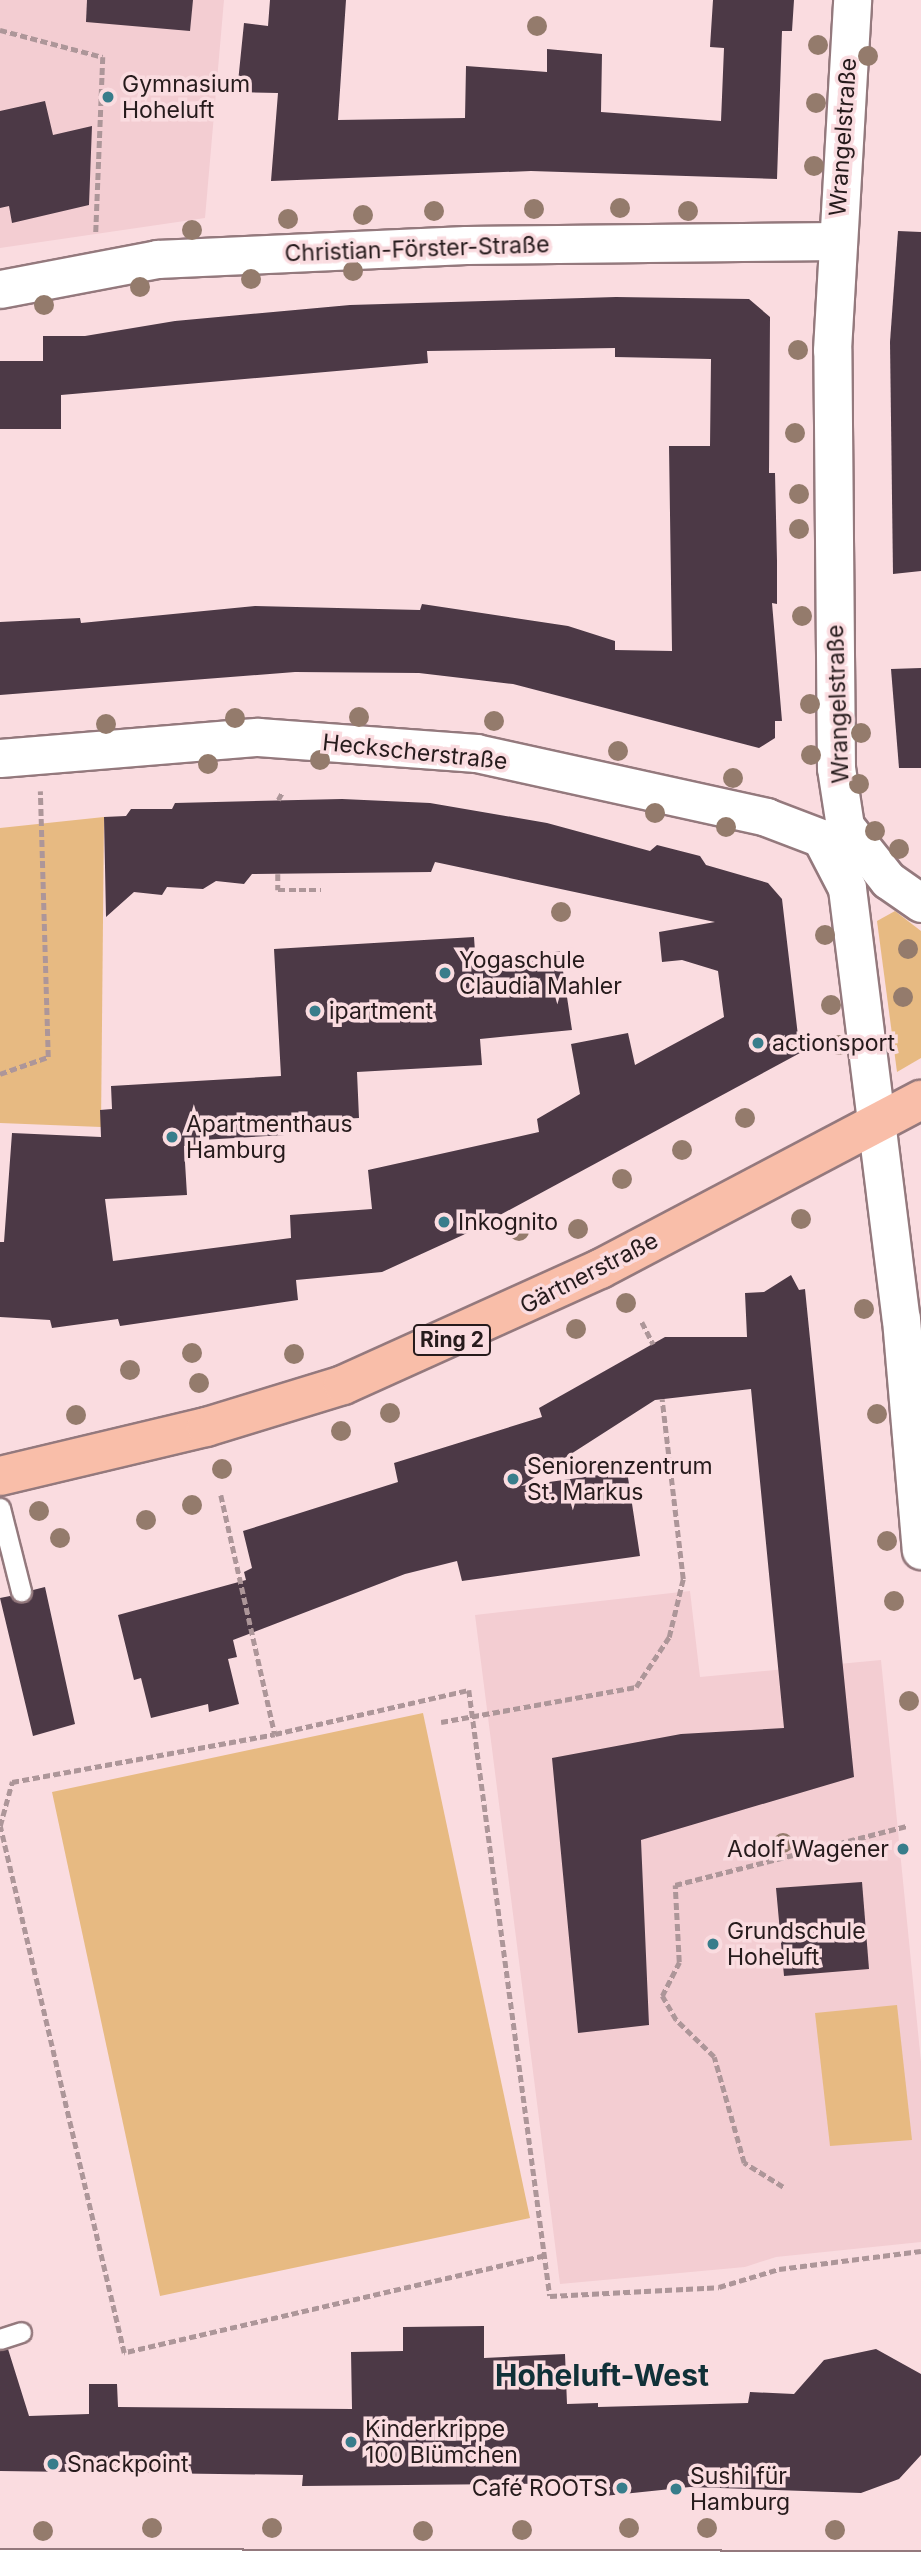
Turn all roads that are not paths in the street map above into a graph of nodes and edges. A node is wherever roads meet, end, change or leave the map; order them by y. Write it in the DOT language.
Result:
graph roads {
  1 [pos="852,0"];
  2 [pos="837,241"];
  3 [pos="0,289"];
  4 [pos="0,758"];
  5 [pos="833,832"];
  6 [pos="921,903"];
  7 [pos="921,1100"];
  8 [pos="873,1126"];
  9 [pos="0,1476"];
  10 [pos="0,1508"];
  11 [pos="921,1550"];
  12 [pos="21,1591"];
  13 [pos="21,2332"];
  14 [pos="0,2339"];
  15 [pos="921,2570"];
  16 [pos="14,2571"];
  17 [pos="529,2571"];
  1 -- 2 [label="street, Wrangelstraße"];
  2 -- 3 [label="street, Christian-Förster-Straße"];
  2 -- 5 [label="street, Wrangelstraße"];
  4 -- 5 [label="street, Heckscherstraße"];
  5 -- 6 [label="street"];
  5 -- 8 [label="street, Wrangelstraße"];
  7 -- 8 [label="main road, Gärtnerstraße / Ring 2"];
  8 -- 9 [label="main road, Gärtnerstraße / Ring 2"];
  8 -- 11 [label="street, Wrangelstraße"];
  10 -- 12 [label="lane"];
  13 -- 14 [label="lane"];
  15 -- 17 [label="street"];
  16 -- 17 [label="street"];
}
